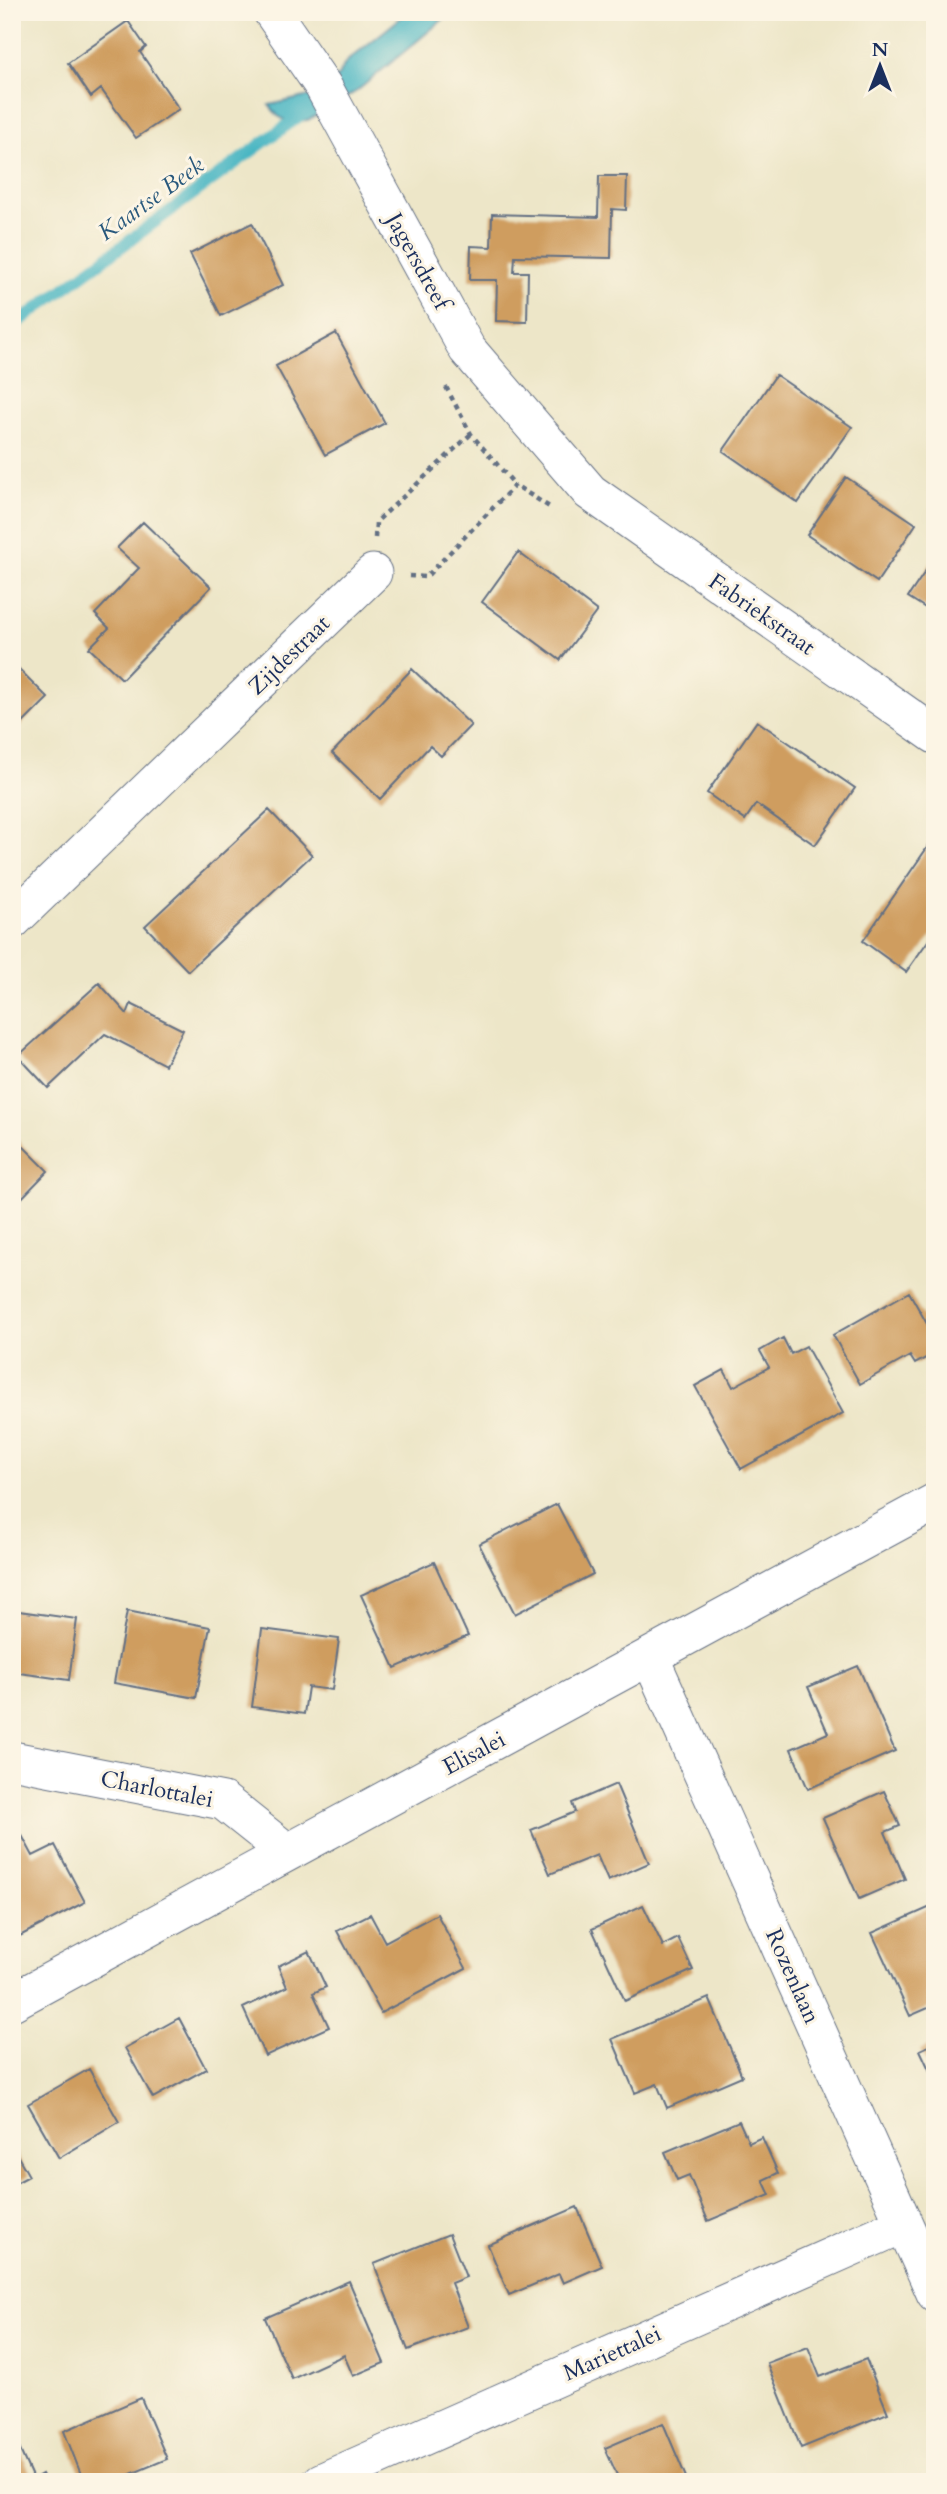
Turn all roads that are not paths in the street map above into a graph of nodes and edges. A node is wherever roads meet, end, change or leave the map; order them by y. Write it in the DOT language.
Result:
graph roads {
  1 [pos="272,12"];
  2 [pos="590,492"];
  3 [pos="373,573"];
  4 [pos="935,736"];
  5 [pos="12,921"];
  6 [pos="935,1502"];
  7 [pos="651,1659"];
  8 [pos="12,1760"];
  9 [pos="287,1852"];
  10 [pos="12,2002"];
  11 [pos="904,2224"];
  12 [pos="935,2293"];
  13 [pos="321,2482"];
  1 -- 2 [label="street, Jagersdreef"];
  2 -- 4 [label="street, Fabriekstraat"];
  3 -- 5 [label="street, Zijdestraat"];
  6 -- 7 [label="street, Elisalei"];
  7 -- 9 [label="street, Elisalei"];
  7 -- 11 [label="street, Rozenlaan"];
  8 -- 9 [label="street, Charlottalei"];
  9 -- 10 [label="street, Elisalei"];
  11 -- 12 [label="street, Rozenlaan"];
  11 -- 13 [label="street, Mariettalei"];
}
